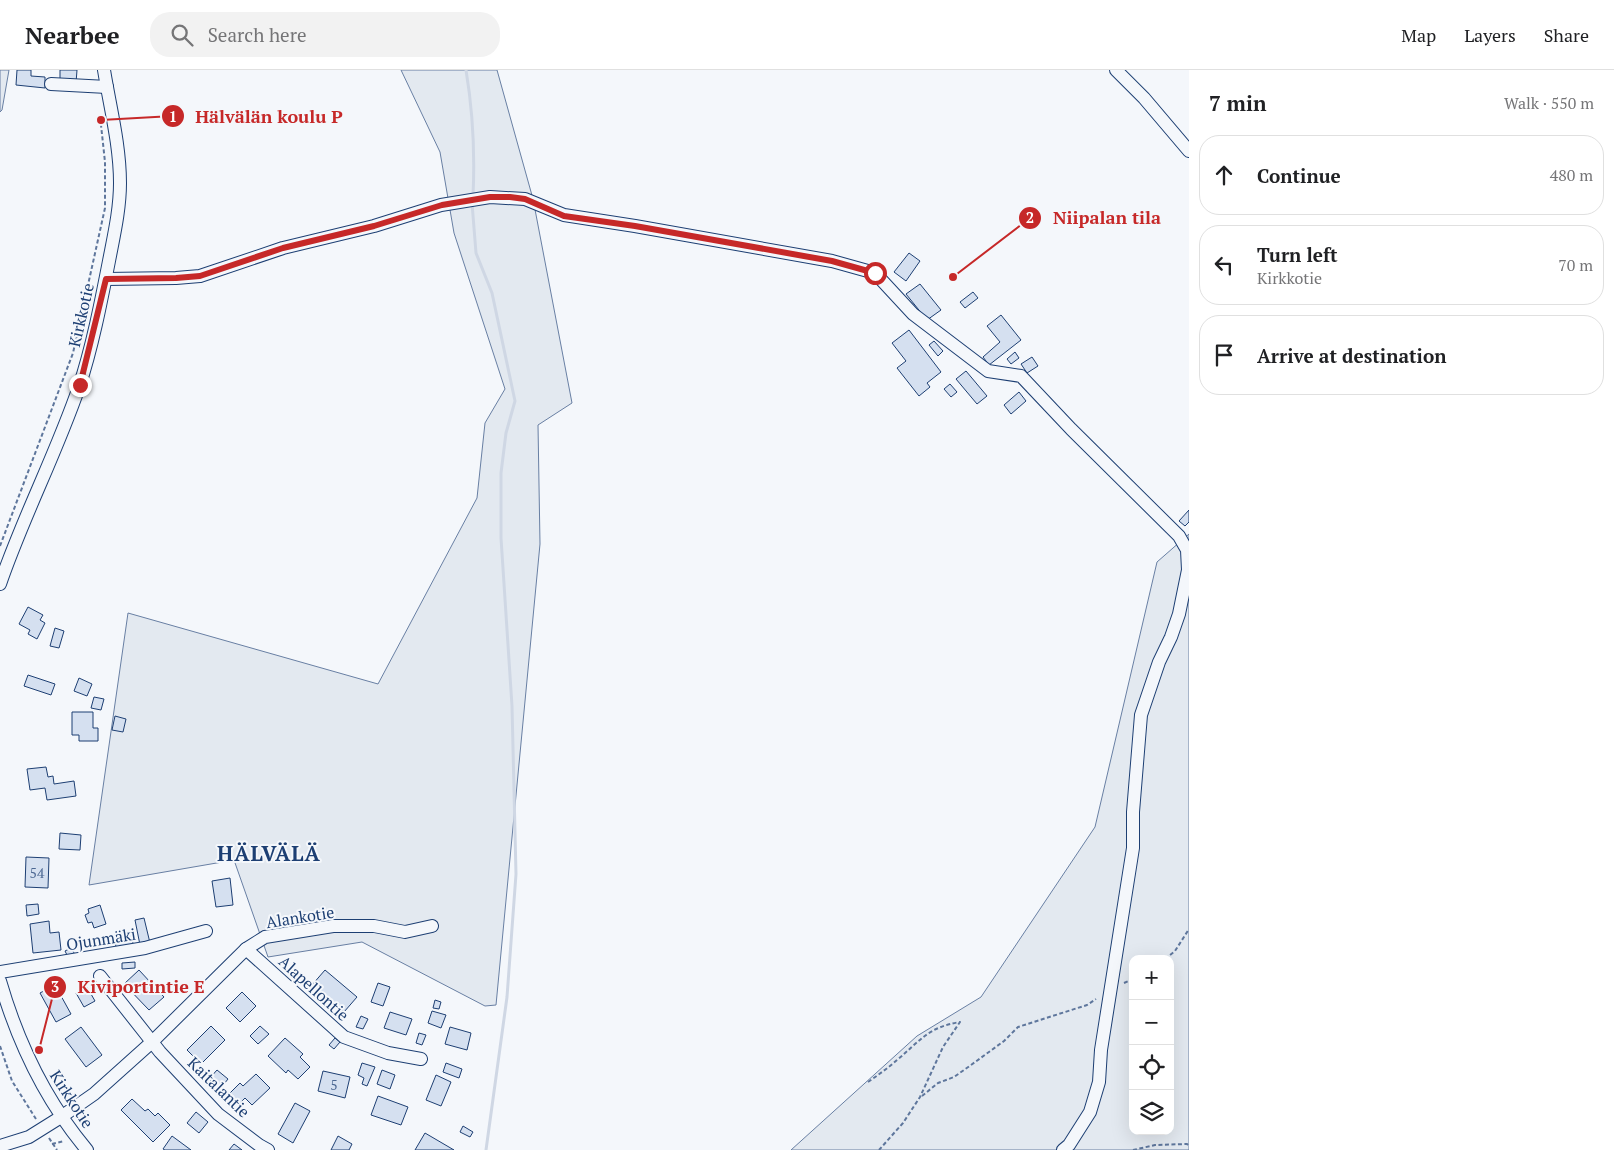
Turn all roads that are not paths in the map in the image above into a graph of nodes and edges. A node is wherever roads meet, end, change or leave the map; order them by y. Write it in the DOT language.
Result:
graph roads {
  1 [pos="104,70"];
  2 [pos="1116,70"];
  3 [pos="51,84"];
  4 [pos="107,87"];
  5 [pos="1189,151"];
  6 [pos="106,279"];
  7 [pos="0,584"];
  8 [pos="432,926"];
  9 [pos="206,931"];
  10 [pos="246,949"];
  11 [pos="0,972"];
  12 [pos="100,976"];
  13 [pos="0,981"];
  14 [pos="152,1042"];
  15 [pos="421,1059"];
  16 [pos="61,1117"];
  17 [pos="29,1137"];
  18 [pos="0,1146"];
  19 [pos="32,1150"];
  20 [pos="87,1150"];
  21 [pos="268,1150"];
  22 [pos="1063,1150"];
  1 -- 4 [label="street, Kirkkotie"];
  2 -- 5 [label="street"];
  3 -- 4 [label="street"];
  4 -- 6 [label="street, Kirkkotie"];
  6 -- 7 [label="street, Kirkkotie"];
  6 -- 22 [label="street"];
  8 -- 10 [label="street, Alankotie"];
  9 -- 11 [label="street, Ojunmäki"];
  10 -- 14 [label="street, Alankotie"];
  10 -- 15 [label="street, Alapellontie"];
  12 -- 14 [label="street, Kaitalantie"];
  13 -- 16 [label="street, Kirkkotie"];
  14 -- 16 [label="street, Alankotie"];
  14 -- 21 [label="street, Kaitalantie"];
  16 -- 17 [label="street, Alankotie"];
  16 -- 20 [label="street, Kirkkotie"];
  17 -- 18 [label="street, Alankotie"];
  17 -- 19 [label="street"];
}
